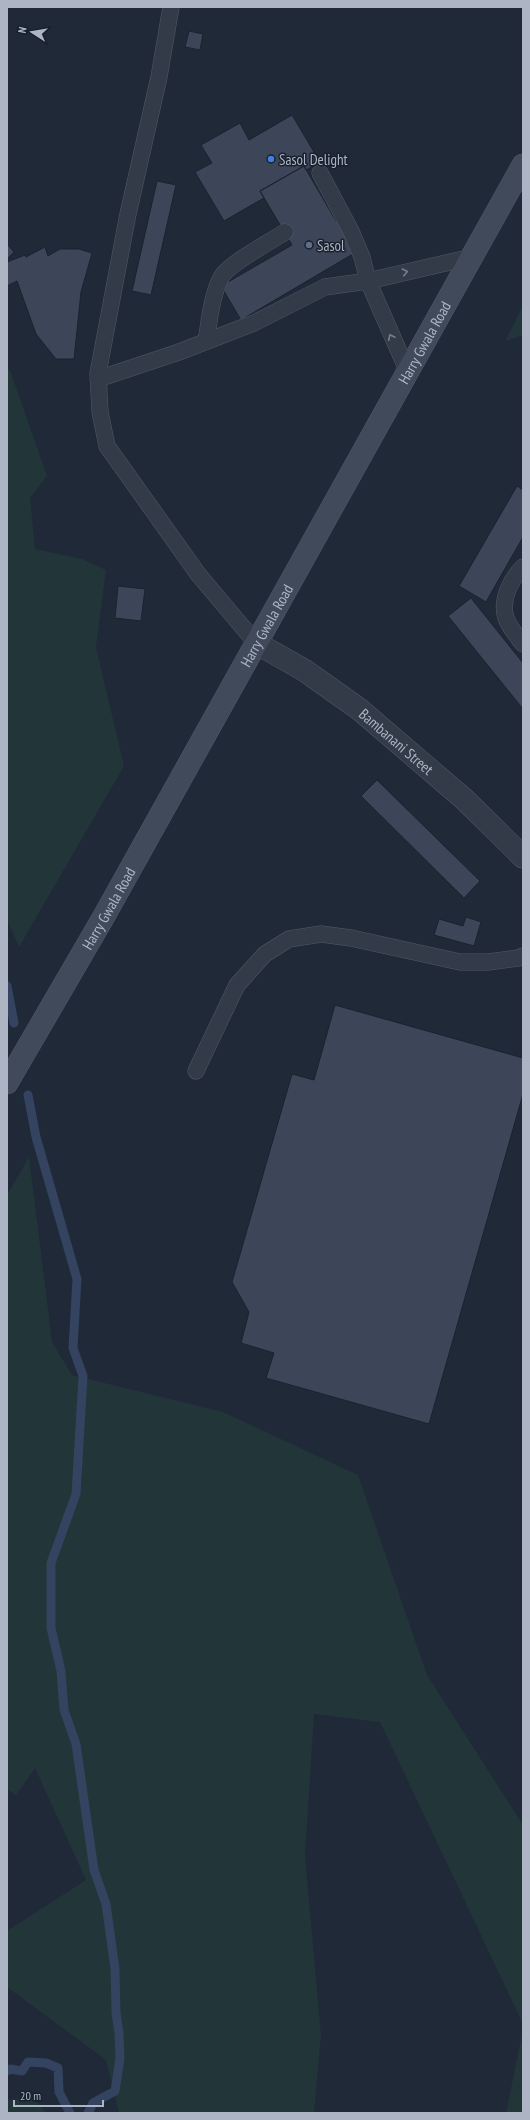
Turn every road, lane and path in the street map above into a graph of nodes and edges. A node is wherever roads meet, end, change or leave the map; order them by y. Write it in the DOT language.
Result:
graph roads {
  1 [pos="171,7"];
  2 [pos="523,165"];
  3 [pos="320,173"];
  4 [pos="285,232"];
  5 [pos="472,257"];
  6 [pos="368,281"];
  7 [pos="206,342"];
  8 [pos="408,372"];
  9 [pos="98,379"];
  10 [pos="523,567"];
  11 [pos="256,643"];
  12 [pos="523,644"];
  13 [pos="523,857"];
  14 [pos="523,956"];
  15 [pos="196,1071"];
  16 [pos="7,1083"];
  1 -- 9 [label="lane"];
  2 -- 5 [label="main road, Harry Gwala Road"];
  3 -- 6 [label="lane"];
  4 -- 7 [label="lane"];
  6 -- 5 [label="lane, one-way"];
  5 -- 8 [label="main road, Harry Gwala Road"];
  6 -- 7 [label="lane"];
  8 -- 6 [label="lane, one-way"];
  7 -- 9 [label="lane"];
  8 -- 11 [label="main road, Harry Gwala Road"];
  9 -- 11 [label="lane"];
  10 -- 12 [label="lane"];
  11 -- 13 [label="street, Bambanani Street"];
  11 -- 16 [label="main road, Harry Gwala Road"];
  14 -- 15 [label="lane"];
}
